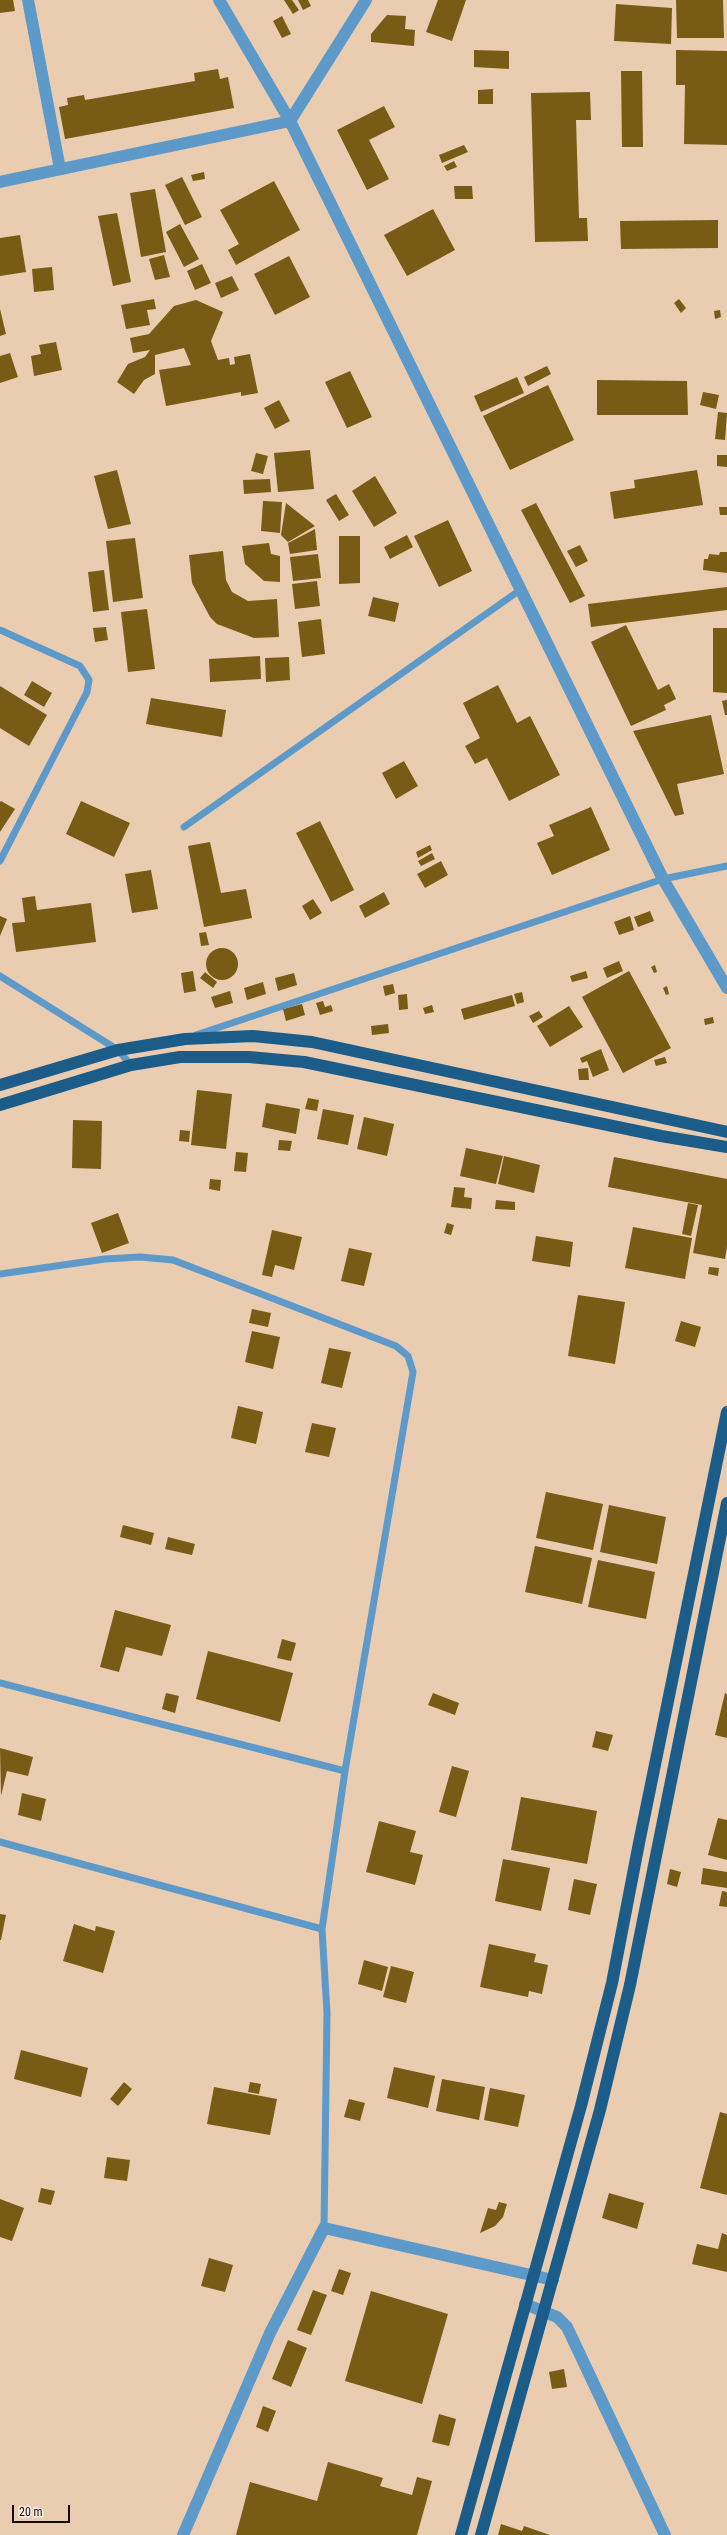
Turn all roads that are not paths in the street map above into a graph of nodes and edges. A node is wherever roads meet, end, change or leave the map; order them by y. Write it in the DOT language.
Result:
graph roads {
  1 [pos="28,0"];
  2 [pos="219,0"];
  3 [pos="366,0"];
  4 [pos="290,121"];
  5 [pos="60,169"];
  6 [pos="0,182"];
  7 [pos="520,590"];
  8 [pos="0,630"];
  9 [pos="184,827"];
  10 [pos="0,861"];
  11 [pos="727,866"];
  12 [pos="663,879"];
  13 [pos="0,976"];
  14 [pos="727,988"];
  15 [pos="184,1038"];
  16 [pos="118,1050"];
  17 [pos="130,1065"];
  18 [pos="0,1085"];
  19 [pos="0,1105"];
  20 [pos="727,1132"];
  21 [pos="727,1147"];
  22 [pos="0,1274"];
  23 [pos="727,1412"];
  24 [pos="727,1502"];
  25 [pos="0,1683"];
  26 [pos="345,1770"];
  27 [pos="0,1842"];
  28 [pos="639,1843"];
  29 [pos="657,1846"];
  30 [pos="322,1930"];
  31 [pos="581,2106"];
  32 [pos="600,2110"];
  33 [pos="324,2228"];
  34 [pos="532,2275"];
  35 [pos="553,2280"];
  36 [pos="524,2304"];
  37 [pos="544,2310"];
  38 [pos="183,2535"];
  39 [pos="461,2535"];
  40 [pos="481,2535"];
  41 [pos="665,2535"];
  1 -- 5 [label="street"];
  2 -- 4 [label="street"];
  3 -- 4 [label="street"];
  4 -- 5 [label="street"];
  4 -- 7 [label="street"];
  5 -- 6 [label="street"];
  7 -- 9 [label="lane"];
  7 -- 12 [label="street"];
  8 -- 10 [label="lane"];
  11 -- 12 [label="lane"];
  12 -- 14 [label="street"];
  12 -- 15 [label="lane"];
  13 -- 16 [label="lane"];
  15 -- 16 [label="highway"];
  15 -- 20 [label="highway"];
  16 -- 17 [label="lane"];
  16 -- 18 [label="highway"];
  17 -- 19 [label="highway"];
  17 -- 21 [label="highway"];
  22 -- 26 [label="lane"];
  23 -- 28 [label="highway"];
  24 -- 29 [label="highway"];
  25 -- 26 [label="lane"];
  26 -- 30 [label="lane"];
  27 -- 30 [label="lane"];
  28 -- 29 [label="highway"];
  28 -- 31 [label="highway"];
  29 -- 32 [label="highway"];
  30 -- 33 [label="lane"];
  31 -- 32 [label="highway"];
  31 -- 34 [label="highway"];
  32 -- 35 [label="highway"];
  33 -- 34 [label="street"];
  33 -- 38 [label="street"];
  34 -- 35 [label="street"];
  34 -- 36 [label="highway"];
  35 -- 37 [label="highway"];
  36 -- 37 [label="street"];
  36 -- 39 [label="highway"];
  37 -- 40 [label="highway"];
  37 -- 41 [label="street"];
}
